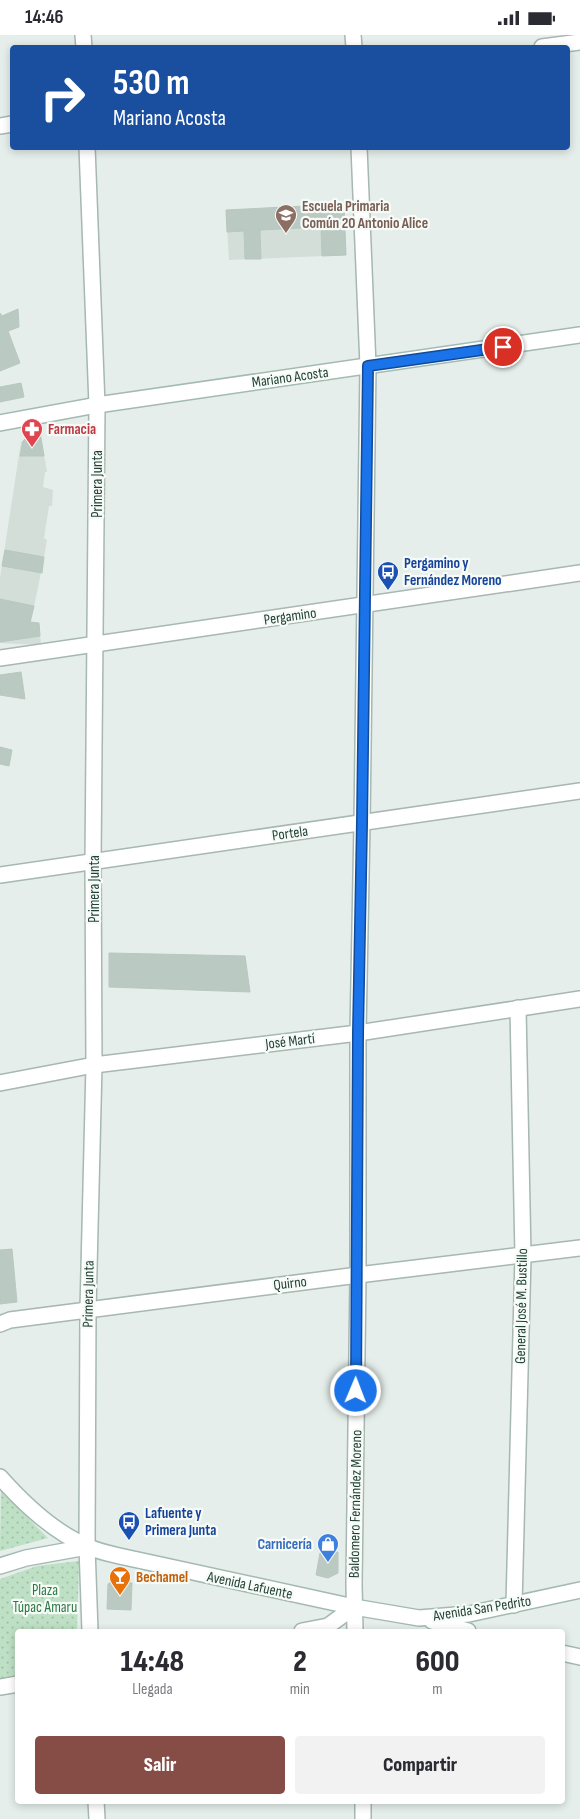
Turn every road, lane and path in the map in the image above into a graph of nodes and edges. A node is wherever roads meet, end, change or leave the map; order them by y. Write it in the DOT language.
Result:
graph roads {
  1 [pos="580,42"];
  2 [pos="557,45"];
  3 [pos="87,150"];
  4 [pos="359,150"];
  5 [pos="580,335"];
  6 [pos="368,366"];
  7 [pos="97,405"];
  8 [pos="0,423"];
  9 [pos="580,573"];
  10 [pos="365,605"];
  11 [pos="96,644"];
  12 [pos="0,658"];
  13 [pos="580,791"];
  14 [pos="362,823"];
  15 [pos="94,861"];
  16 [pos="0,875"];
  17 [pos="580,999"];
  18 [pos="518,1007"];
  19 [pos="358,1033"];
  20 [pos="94,1065"];
  21 [pos="0,1083"];
  22 [pos="580,1249"];
  23 [pos="523,1256"];
  24 [pos="358,1275"];
  25 [pos="88,1310"];
  26 [pos="0,1324"];
  27 [pos="0,1477"];
  28 [pos="88,1547"];
  29 [pos="0,1566"];
  30 [pos="580,1590"];
  31 [pos="514,1605"];
  32 [pos="354,1607"];
  33 [pos="419,1618"];
  34 [pos="90,1629"];
  35 [pos="312,1629"];
  36 [pos="355,1629"];
  37 [pos="460,1629"];
  38 [pos="565,1654"];
  39 [pos="580,1657"];
  40 [pos="15,1684"];
  41 [pos="0,1687"];
  42 [pos="96,1804"];
  43 [pos="363,1804"];
  44 [pos="96,1819"];
  45 [pos="363,1819"];
  1 -- 2 [label="street"];
  3 -- 7 [label="street, Primera Junta"];
  4 -- 6 [label="street, Baldomero Fernández Moreno"];
  5 -- 6 [label="street, Mariano Acosta"];
  6 -- 7 [label="street, Mariano Acosta"];
  6 -- 10 [label="street, Baldomero Fernández Moreno"];
  7 -- 8 [label="street, Mariano Acosta"];
  7 -- 11 [label="street, Primera Junta"];
  9 -- 10 [label="street, Pergamino"];
  10 -- 11 [label="street, Pergamino"];
  10 -- 14 [label="street, Baldomero Fernández Moreno"];
  11 -- 12 [label="street, Pergamino"];
  11 -- 15 [label="street, Primera Junta"];
  13 -- 14 [label="street, Portela"];
  14 -- 15 [label="street, Portela"];
  14 -- 19 [label="street, Baldomero Fernández Moreno"];
  15 -- 16 [label="street, Portela"];
  15 -- 20 [label="street, Primera Junta"];
  17 -- 18 [label="street, José Martí"];
  18 -- 19 [label="street, José Martí"];
  18 -- 23 [label="street, General José M. Bustillo"];
  19 -- 20 [label="street, José Martí"];
  19 -- 24 [label="street, Baldomero Fernández Moreno"];
  20 -- 21 [label="street, José Martí"];
  20 -- 25 [label="street, Primera Junta"];
  22 -- 23 [label="street, Quirno"];
  23 -- 24 [label="street, Quirno"];
  23 -- 31 [label="street, General José M. Bustillo"];
  24 -- 25 [label="street, Quirno"];
  24 -- 32 [label="street, Baldomero Fernández Moreno"];
  25 -- 26 [label="street, Quirno"];
  25 -- 28 [label="street, Primera Junta"];
  27 -- 28 [label="street, Avenida Lafuente"];
  28 -- 29 [label="street, Avenida Lafuente"];
  28 -- 32 [label="street, Avenida Lafuente"];
  28 -- 34 [label="street, Primera Junta"];
  30 -- 31 [label="street, Avenida San Pedrito"];
  31 -- 33 [label="street, Avenida San Pedrito"];
  32 -- 33 [label="street, Avenida San Pedrito"];
  32 -- 35 [label="street"];
  32 -- 36 [label="street, Baldomero Fernández Moreno"];
  33 -- 37 [label="street"];
  38 -- 39 [label="street"];
  40 -- 41 [label="street"];
  42 -- 44 [label="street"];
  43 -- 45 [label="street"];
}
